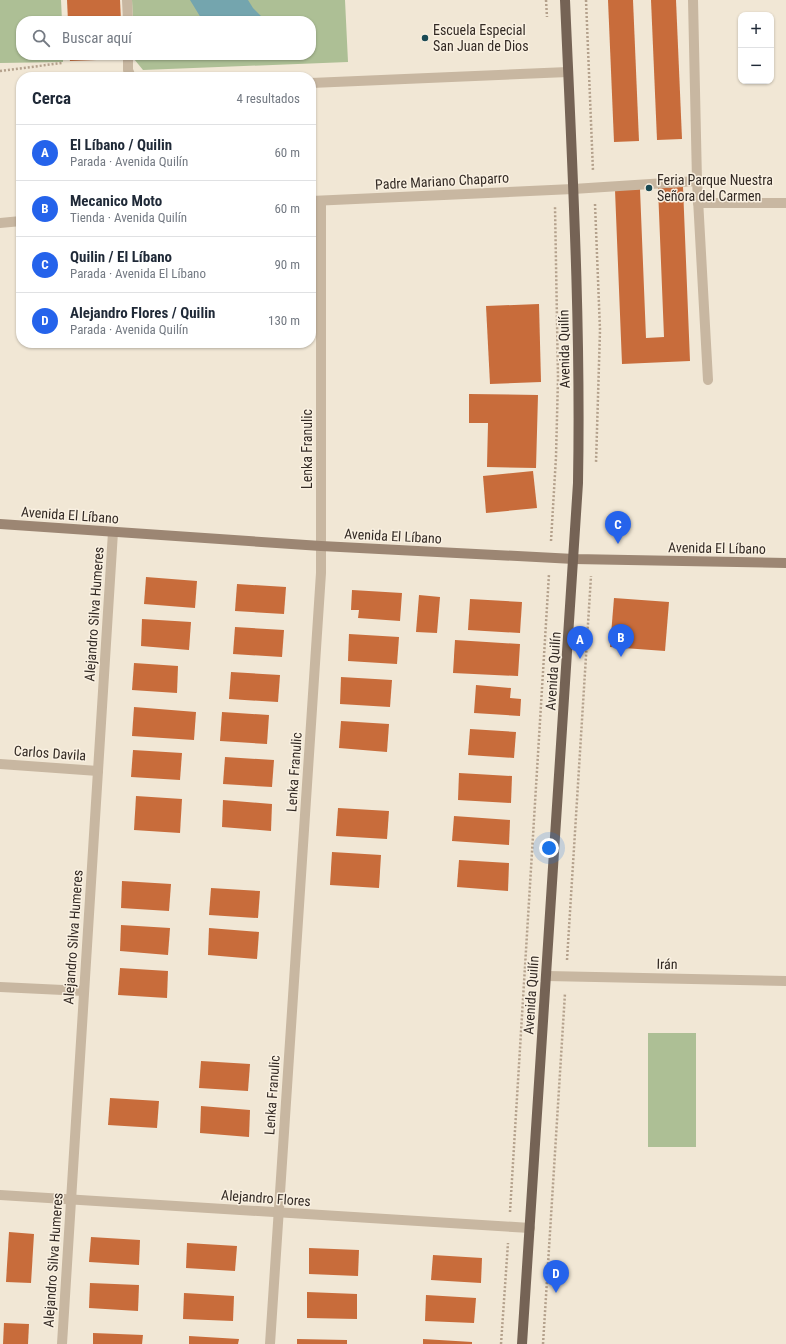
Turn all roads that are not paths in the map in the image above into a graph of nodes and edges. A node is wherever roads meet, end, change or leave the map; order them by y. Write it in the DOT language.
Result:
graph roads {
  1 [pos="127,0"];
  2 [pos="565,0"];
  3 [pos="693,0"];
  4 [pos="128,16"];
  5 [pos="128,60"];
  6 [pos="129,72"];
  7 [pos="568,72"];
  8 [pos="316,83"];
  9 [pos="697,181"];
  10 [pos="574,189"];
  11 [pos="316,201"];
  12 [pos="698,203"];
  13 [pos="786,203"];
  14 [pos="16,221"];
  15 [pos="0,223"];
  16 [pos="708,380"];
  17 [pos="0,524"];
  18 [pos="113,532"];
  19 [pos="321,546"];
  20 [pos="574,559"];
  21 [pos="786,563"];
  22 [pos="0,764"];
  23 [pos="98,771"];
  24 [pos="547,976"];
  25 [pos="786,981"];
  26 [pos="0,987"];
  27 [pos="84,991"];
  28 [pos="0,1196"];
  29 [pos="71,1200"];
  30 [pos="279,1213"];
  31 [pos="530,1228"];
  32 [pos="62,1344"];
  33 [pos="270,1344"];
  34 [pos="522,1344"];
  1 -- 4 [label="street"];
  2 -- 7 [label="main road, Avenida Quilín"];
  3 -- 9 [label="street"];
  5 -- 6 [label="street"];
  7 -- 8 [label="street"];
  7 -- 10 [label="main road, Avenida Quilín"];
  9 -- 10 [label="street, Padre Mariano Chaparro"];
  9 -- 12 [label="street"];
  10 -- 11 [label="street, Padre Mariano Chaparro"];
  10 -- 20 [label="main road, Avenida Quilín"];
  11 -- 19 [label="street, Lenka Franulic"];
  12 -- 13 [label="street"];
  12 -- 16 [label="street"];
  14 -- 15 [label="street"];
  17 -- 18 [label="main road, Avenida El Líbano"];
  18 -- 19 [label="main road, Avenida El Líbano"];
  18 -- 23 [label="street, Alejandro Silva Humeres"];
  19 -- 20 [label="main road, Avenida El Líbano"];
  19 -- 30 [label="street, Lenka Franulic"];
  20 -- 21 [label="main road, Avenida El Líbano"];
  20 -- 24 [label="main road, Avenida Quilín"];
  22 -- 23 [label="street, Carlos Davila"];
  23 -- 27 [label="street, Alejandro Silva Humeres"];
  24 -- 25 [label="street, Irán"];
  24 -- 31 [label="main road, Avenida Quilín"];
  26 -- 27 [label="street"];
  27 -- 29 [label="street, Alejandro Silva Humeres"];
  28 -- 29 [label="street, Alejandro Flores"];
  29 -- 30 [label="street, Alejandro Flores"];
  29 -- 32 [label="street, Alejandro Silva Humeres"];
  30 -- 31 [label="street, Alejandro Flores"];
  30 -- 33 [label="street, Lenka Franulic"];
  31 -- 34 [label="main road, Avenida Quilín"];
}
